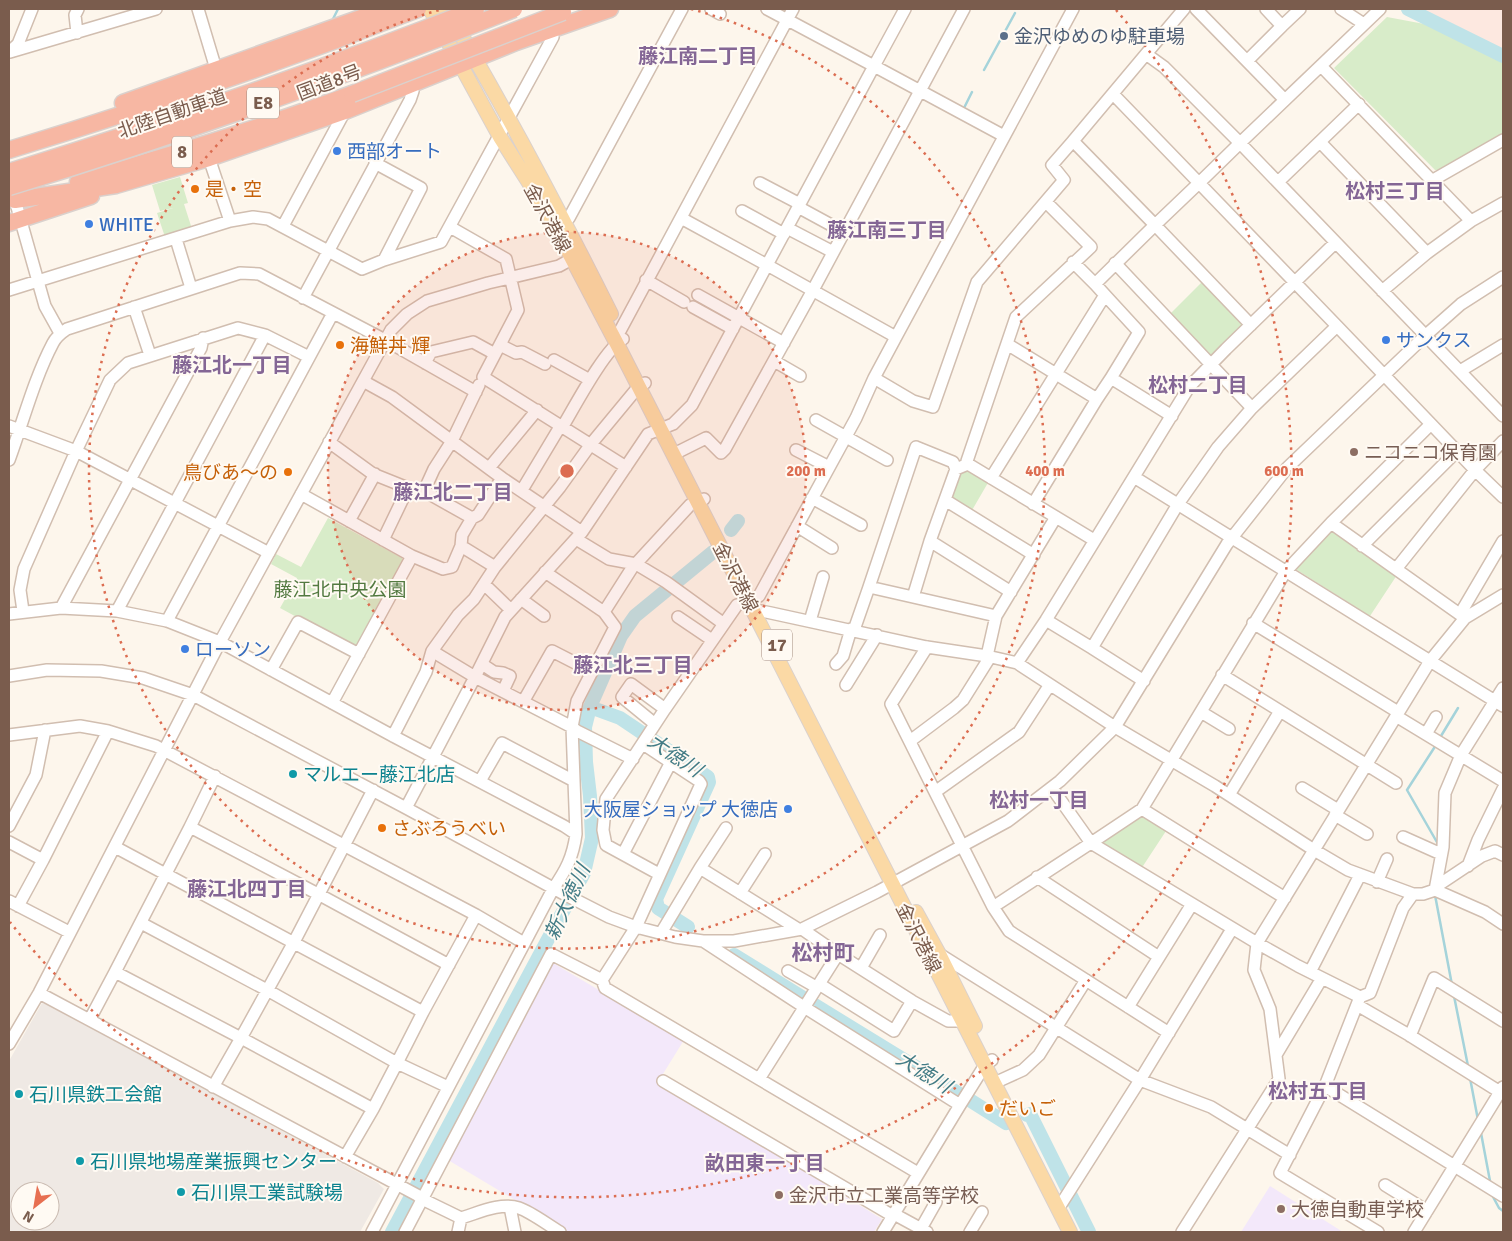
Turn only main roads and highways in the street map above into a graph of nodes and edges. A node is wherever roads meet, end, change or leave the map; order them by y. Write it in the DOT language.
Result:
graph roads {
  1 [pos="386,9"];
  2 [pos="418,9"];
  3 [pos="430,9"];
  4 [pos="446,9"];
  5 [pos="476,9"];
  6 [pos="514,9"];
  7 [pos="610,9"];
  8 [pos="567,10"];
  9 [pos="476,58"];
  10 [pos="460,65"];
  11 [pos="9,149"];
  12 [pos="9,172"];
  13 [pos="137,178"];
  14 [pos="11,196"];
  15 [pos="15,222"];
  16 [pos="576,257"];
  17 [pos="894,882"];
  18 [pos="966,1018"];
  19 [pos="988,1063"];
  20 [pos="1065,1199"];
  21 [pos="1070,1232"];
  22 [pos="1078,1232"];
  1 -- 11 [label="highway"];
  2 -- 11 [label="highway, 国道8号"];
  3 -- 10 [label="main road, 金沢港線 / 17"];
  4 -- 9 [label="main road, 金沢港線 / 17"];
  5 -- 12 [label="highway, 北陸自動車道 / E8, bridge"];
  6 -- 14 [label="highway, 北陸自動車道 / E8, bridge"];
  7 -- 9 [label="highway"];
  8 -- 14 [label="highway, 国道8号 / 8, bridge"];
  9 -- 10 [label="highway"];
  9 -- 16 [label="main road, 金沢港線 / 17"];
  10 -- 13 [label="highway"];
  10 -- 16 [label="main road, 金沢港線 / 17"];
  13 -- 14 [label="highway"];
  13 -- 15 [label="highway"];
  16 -- 17 [label="main road, 金沢港線 / 17"];
  17 -- 18 [label="main road, 金沢港線 / 17"];
  17 -- 18 [label="main road, 金沢港線 / 17"];
  18 -- 19 [label="main road, 金沢港線 / 17"];
  19 -- 20 [label="main road, 金沢港線 / 17"];
  19 -- 20 [label="main road, 金沢港線 / 17"];
  20 -- 21 [label="main road, 金沢港線 / 17"];
  20 -- 22 [label="main road, 金沢港線 / 17"];
}
